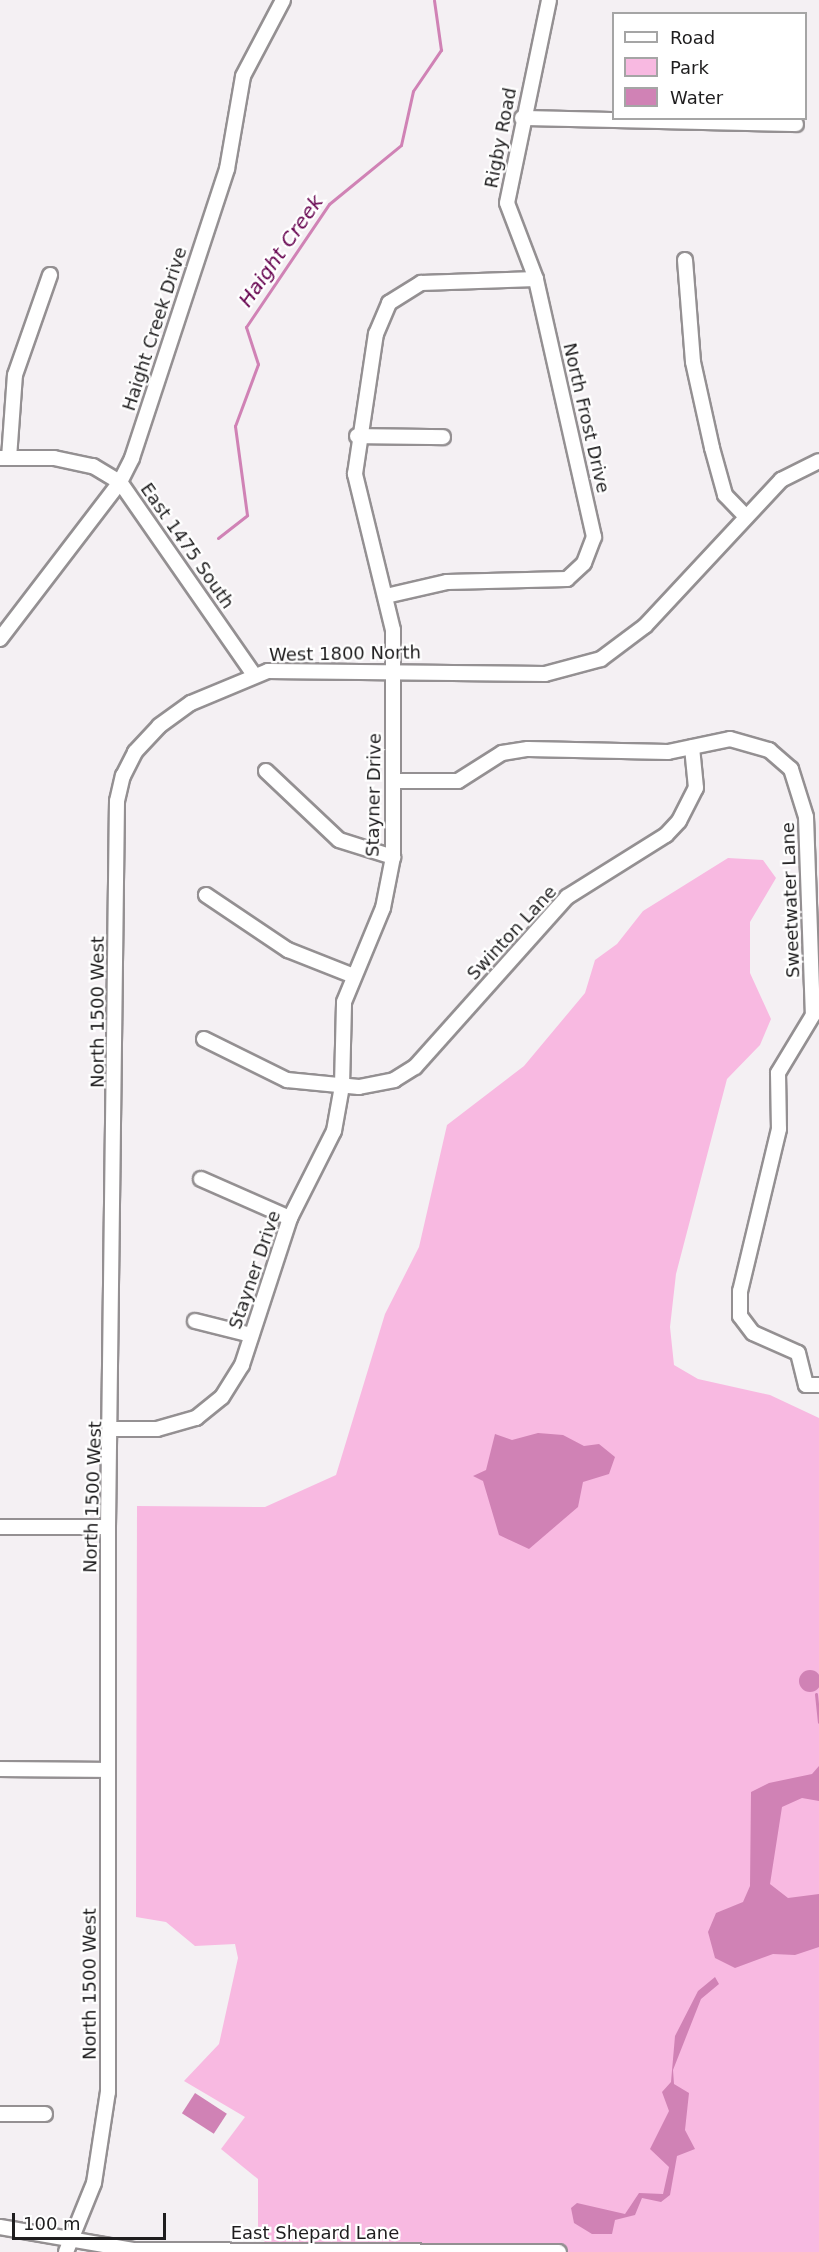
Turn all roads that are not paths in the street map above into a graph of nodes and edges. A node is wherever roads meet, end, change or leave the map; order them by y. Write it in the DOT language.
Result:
graph roads {
  1 [pos="283,0"];
  2 [pos="549,0"];
  3 [pos="522,118"];
  4 [pos="612,120"];
  5 [pos="613,120"];
  6 [pos="796,124"];
  7 [pos="685,260"];
  8 [pos="50,275"];
  9 [pos="536,279"];
  10 [pos="357,436"];
  11 [pos="442,436"];
  12 [pos="4,458"];
  13 [pos="819,461"];
  14 [pos="120,482"];
  15 [pos="744,515"];
  16 [pos="386,597"];
  17 [pos="0,639"];
  18 [pos="392,671"];
  19 [pos="254,675"];
  20 [pos="692,747"];
  21 [pos="135,752"];
  22 [pos="266,771"];
  23 [pos="393,781"];
  24 [pos="813,845"];
  25 [pos="393,856"];
  26 [pos="206,895"];
  27 [pos="351,975"];
  28 [pos="204,1039"];
  29 [pos="342,1086"];
  30 [pos="201,1179"];
  31 [pos="290,1218"];
  32 [pos="195,1321"];
  33 [pos="251,1335"];
  34 [pos="819,1385"];
  35 [pos="113,1429"];
  36 [pos="0,1527"];
  37 [pos="108,1527"];
  38 [pos="0,1768"];
  39 [pos="108,1770"];
  40 [pos="0,2114"];
  41 [pos="45,2114"];
  42 [pos="0,2227"];
  43 [pos="69,2247"];
  44 [pos="204,2252"];
  45 [pos="559,2252"];
  1 -- 14 [label="street, Haight Creek Drive"];
  2 -- 3 [label="street, Rigby Road"];
  3 -- 4 [label="street"];
  3 -- 9 [label="street, Rigby Road"];
  5 -- 6 [label="street"];
  7 -- 15 [label="street"];
  8 -- 12 [label="street"];
  9 -- 10 [label="street, Stayner Drive"];
  9 -- 16 [label="street, North Frost Drive"];
  10 -- 11 [label="street"];
  10 -- 16 [label="street, Stayner Drive"];
  12 -- 14 [label="street, East 1475 South"];
  13 -- 15 [label="street, West 1800 North"];
  14 -- 17 [label="street, Haight Creek Drive"];
  14 -- 19 [label="street, East 1475 South"];
  15 -- 18 [label="street, West 1800 North"];
  16 -- 18 [label="street, Stayner Drive"];
  18 -- 19 [label="street, West 1800 North"];
  18 -- 23 [label="street, Stayner Drive"];
  19 -- 21 [label="street, West 1800 North"];
  20 -- 23 [label="street, Sweetwater Lane"];
  20 -- 24 [label="street, Sweetwater Lane"];
  20 -- 29 [label="street, Swinton Lane"];
  21 -- 35 [label="street, North 1500 West"];
  22 -- 25 [label="street"];
  23 -- 25 [label="street, Stayner Drive"];
  24 -- 34 [label="street, Sweetwater Lane"];
  25 -- 27 [label="street, Stayner Drive"];
  26 -- 27 [label="street"];
  27 -- 29 [label="street, Stayner Drive"];
  28 -- 29 [label="street, Swinton Lane"];
  29 -- 31 [label="street, Stayner Drive"];
  30 -- 31 [label="street"];
  31 -- 33 [label="street, Stayner Drive"];
  32 -- 33 [label="street"];
  33 -- 35 [label="street, Stayner Drive"];
  35 -- 37 [label="street, North 1500 West"];
  36 -- 37 [label="street"];
  37 -- 39 [label="street, North 1500 West"];
  38 -- 39 [label="street"];
  39 -- 43 [label="street, North 1500 West"];
  40 -- 41 [label="street"];
  42 -- 43 [label="street, East Shepard Lane"];
  43 -- 44 [label="street, East Shepard Lane"];
  44 -- 45 [label="street, East Shepard Lane"];
}
